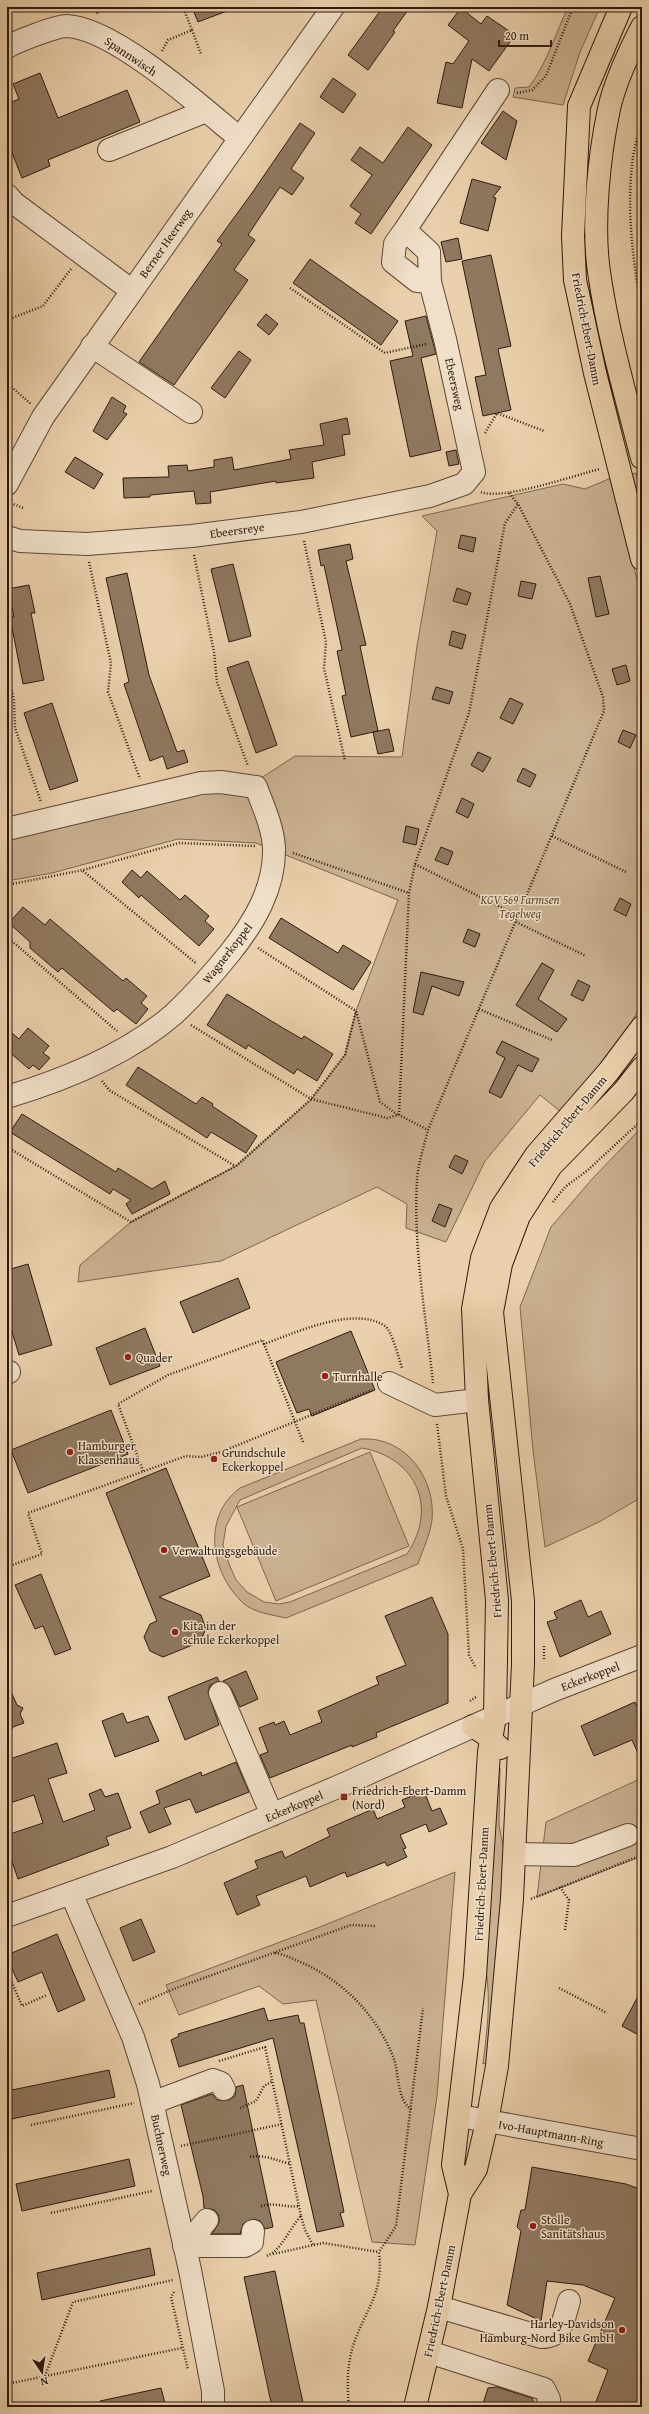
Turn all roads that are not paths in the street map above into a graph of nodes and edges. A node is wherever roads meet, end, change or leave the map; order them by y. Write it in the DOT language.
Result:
graph roads {
  1 [pos="333,7"];
  2 [pos="621,7"];
  3 [pos="642,27"];
  4 [pos="7,47"];
  5 [pos="498,90"];
  6 [pos="206,111"];
  7 [pos="239,138"];
  8 [pos="109,150"];
  9 [pos="7,194"];
  10 [pos="405,230"];
  11 [pos="430,282"];
  12 [pos="131,290"];
  13 [pos="92,346"];
  14 [pos="190,412"];
  15 [pos="642,458"];
  16 [pos="7,484"];
  17 [pos="464,484"];
  18 [pos="7,537"];
  19 [pos="642,559"];
  20 [pos="7,829"];
  21 [pos="642,1027"];
  22 [pos="642,1068"];
  23 [pos="7,1097"];
  24 [pos="389,1383"];
  25 [pos="477,1400"];
  26 [pos="642,1656"];
  27 [pos="220,1693"];
  28 [pos="521,1704"];
  29 [pos="495,1716"];
  30 [pos="473,1726"];
  31 [pos="492,1740"];
  32 [pos="518,1776"];
  33 [pos="272,1815"];
  34 [pos="628,1835"];
  35 [pos="515,1854"];
  36 [pos="71,1893"];
  37 [pos="7,1916"];
  38 [pos="224,2089"];
  39 [pos="144,2103"];
  40 [pos="460,2116"];
  41 [pos="487,2122"];
  42 [pos="642,2149"];
  43 [pos="460,2194"];
  44 [pos="207,2220"];
  45 [pos="253,2231"];
  46 [pos="190,2246"];
  47 [pos="569,2301"];
  48 [pos="439,2307"];
  49 [pos="429,2352"];
  50 [pos="213,2407"];
  51 [pos="415,2407"];
  52 [pos="549,2407"];
  1 -- 7 [label="street, Berner Heerweg"];
  2 -- 19 [label="main road, Friedrich-Ebert-Damm"];
  3 -- 15 [label="main road, Friedrich-Ebert-Damm"];
  4 -- 6 [label="street, Spannwisch"];
  5 -- 10 [label="street"];
  6 -- 7 [label="street, Spannwisch"];
  6 -- 8 [label="street"];
  7 -- 12 [label="street, Berner Heerweg"];
  9 -- 12 [label="street"];
  10 -- 11 [label="street, Ebeersweg"];
  10 -- 11 [label="street"];
  11 -- 17 [label="street, Ebeersweg"];
  12 -- 13 [label="street, Berner Heerweg"];
  13 -- 14 [label="street"];
  13 -- 16 [label="street, Berner Heerweg"];
  17 -- 18 [label="street, Ebeersreye"];
  20 -- 23 [label="street, Wagnerkoppel"];
  21 -- 25 [label="main road, Friedrich-Ebert-Damm"];
  22 -- 28 [label="main road, Friedrich-Ebert-Damm"];
  24 -- 25 [label="street"];
  25 -- 29 [label="main road, Friedrich-Ebert-Damm"];
  26 -- 28 [label="street, Eckerkoppel"];
  27 -- 33 [label="street"];
  28 -- 29 [label="street, Eckerkoppel"];
  28 -- 32 [label="main road, Friedrich-Ebert-Damm"];
  29 -- 30 [label="street, Eckerkoppel"];
  29 -- 31 [label="main road, Friedrich-Ebert-Damm"];
  30 -- 31 [label="main road"];
  30 -- 33 [label="street, Eckerkoppel"];
  31 -- 32 [label="main road"];
  31 -- 40 [label="main road, Friedrich-Ebert-Damm"];
  32 -- 35 [label="main road, Friedrich-Ebert-Damm"];
  33 -- 36 [label="street, Eckerkoppel"];
  34 -- 35 [label="street"];
  35 -- 41 [label="main road, Friedrich-Ebert-Damm"];
  36 -- 37 [label="street, Eckerkoppel"];
  36 -- 39 [label="street, Buchnerweg"];
  38 -- 39 [label="street"];
  39 -- 46 [label="street, Buchnerweg"];
  40 -- 41 [label="street, Ivo-Hauptmann-Ring"];
  40 -- 43 [label="main road, Friedrich-Ebert-Damm"];
  41 -- 42 [label="street, Ivo-Hauptmann-Ring"];
  41 -- 43 [label="main road, Friedrich-Ebert-Damm"];
  43 -- 48 [label="main road, Friedrich-Ebert-Damm"];
  44 -- 46 [label="street"];
  45 -- 46 [label="street"];
  46 -- 50 [label="street, Buchnerweg"];
  47 -- 48 [label="street"];
  48 -- 49 [label="main road, Friedrich-Ebert-Damm"];
  49 -- 51 [label="main road, Friedrich-Ebert-Damm"];
  49 -- 52 [label="street"];
}
